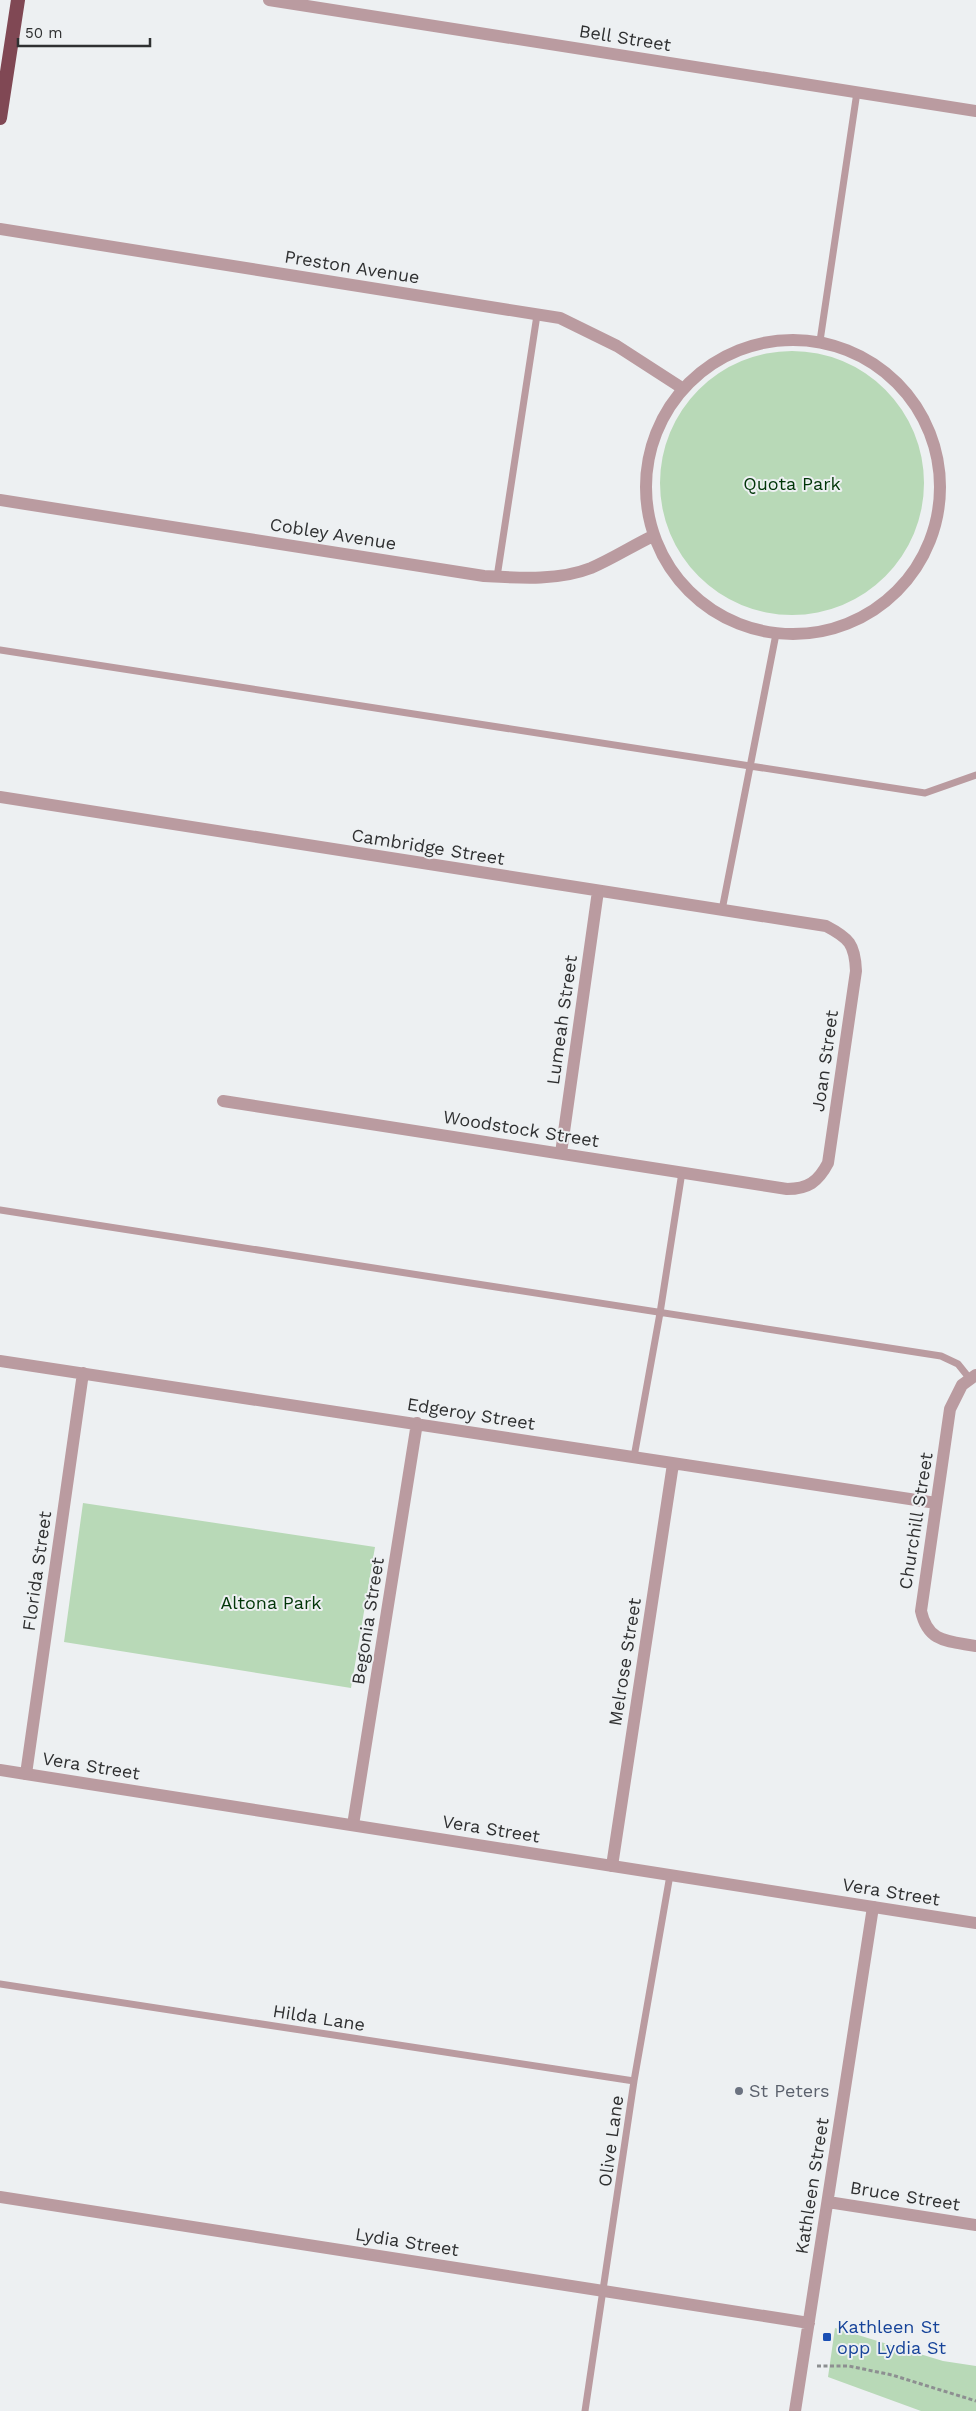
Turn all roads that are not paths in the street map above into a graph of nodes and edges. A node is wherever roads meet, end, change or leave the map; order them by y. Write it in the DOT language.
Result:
graph roads {
  1 [pos="18,0"];
  2 [pos="269,0"];
  3 [pos="857,92"];
  4 [pos="976,110"];
  5 [pos="0,118"];
  6 [pos="0,228"];
  7 [pos="537,315"];
  8 [pos="820,342"];
  9 [pos="682,388"];
  10 [pos="0,500"];
  11 [pos="653,536"];
  12 [pos="497,577"];
  13 [pos="776,634"];
  14 [pos="0,650"];
  15 [pos="750,766"];
  16 [pos="976,775"];
  17 [pos="0,797"];
  18 [pos="598,892"];
  19 [pos="722,910"];
  20 [pos="848,938"];
  21 [pos="223,1102"];
  22 [pos="561,1153"];
  23 [pos="682,1172"];
  24 [pos="812,1185"];
  25 [pos="0,1210"];
  26 [pos="660,1313"];
  27 [pos="0,1361"];
  28 [pos="83,1373"];
  29 [pos="973,1377"];
  30 [pos="417,1423"];
  31 [pos="634,1457"];
  32 [pos="673,1464"];
  33 [pos="936,1503"];
  34 [pos="976,1646"];
  35 [pos="0,1770"];
  36 [pos="26,1774"];
  37 [pos="353,1825"];
  38 [pos="612,1866"];
  39 [pos="670,1875"];
  40 [pos="873,1906"];
  41 [pos="976,1922"];
  42 [pos="0,1984"];
  43 [pos="634,2081"];
  44 [pos="0,2197"];
  45 [pos="828,2202"];
  46 [pos="976,2225"];
  47 [pos="604,2290"];
  48 [pos="808,2323"];
  49 [pos="585,2411"];
  50 [pos="795,2411"];
  1 -- 5 [label="highway"];
  2 -- 3 [label="street, Bell Street"];
  3 -- 4 [label="street, Bell Street"];
  3 -- 8 [label="lane"];
  6 -- 7 [label="street, Preston Avenue"];
  7 -- 9 [label="street, Preston Avenue"];
  7 -- 12 [label="lane"];
  8 -- 9 [label="street"];
  8 -- 13 [label="street"];
  9 -- 11 [label="street"];
  10 -- 12 [label="street, Cobley Avenue"];
  11 -- 12 [label="street, Cobley Avenue"];
  11 -- 13 [label="street"];
  13 -- 15 [label="lane"];
  14 -- 15 [label="lane"];
  15 -- 16 [label="lane"];
  15 -- 19 [label="lane"];
  17 -- 18 [label="street, Cambridge Street"];
  18 -- 19 [label="street, Cambridge Street"];
  18 -- 22 [label="street, Lumeah Street"];
  19 -- 20 [label="street, Cambridge Street"];
  20 -- 24 [label="street, Joan Street"];
  21 -- 22 [label="street, Woodstock Street"];
  22 -- 23 [label="street, Woodstock Street"];
  23 -- 24 [label="street, Woodstock Street"];
  23 -- 26 [label="lane"];
  25 -- 26 [label="lane"];
  26 -- 29 [label="lane"];
  26 -- 31 [label="lane"];
  27 -- 28 [label="street, Edgeroy Street"];
  28 -- 30 [label="street, Edgeroy Street"];
  28 -- 36 [label="street, Florida Street"];
  29 -- 33 [label="street, Churchill Street"];
  30 -- 31 [label="street, Edgeroy Street"];
  30 -- 37 [label="street, Begonia Street"];
  31 -- 32 [label="street, Edgeroy Street"];
  32 -- 33 [label="street, Edgeroy Street"];
  32 -- 38 [label="street, Melrose Street"];
  33 -- 34 [label="street, Churchill Street"];
  35 -- 36 [label="street, Vera Street"];
  36 -- 37 [label="street, Vera Street"];
  37 -- 38 [label="street, Vera Street"];
  38 -- 39 [label="street, Vera Street"];
  39 -- 40 [label="street, Vera Street"];
  39 -- 43 [label="lane, Olive Lane"];
  40 -- 41 [label="street, Vera Street"];
  40 -- 45 [label="street, Kathleen Street"];
  42 -- 43 [label="lane, Hilda Lane"];
  43 -- 47 [label="lane, Olive Lane"];
  44 -- 47 [label="street, Lydia Street"];
  45 -- 46 [label="street, Bruce Street"];
  45 -- 48 [label="street, Kathleen Street"];
  47 -- 48 [label="street, Lydia Street"];
  47 -- 49 [label="lane, Olive Lane"];
  48 -- 50 [label="street, Kathleen Street"];
}
